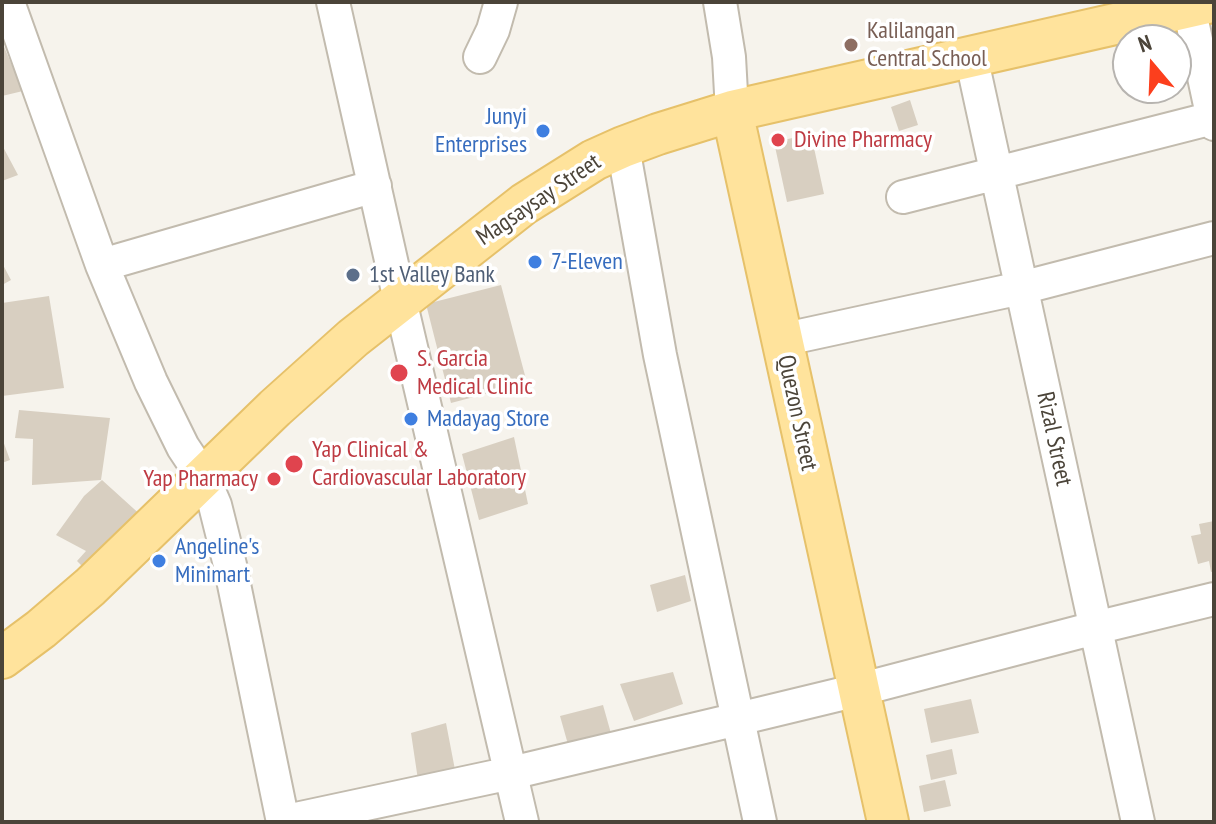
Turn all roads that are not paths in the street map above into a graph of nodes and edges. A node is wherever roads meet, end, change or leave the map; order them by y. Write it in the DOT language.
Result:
graph roads {
  1 [pos="8,2"];
  2 [pos="333,2"];
  3 [pos="501,2"];
  4 [pos="720,2"];
  5 [pos="1200,5"];
  6 [pos="971,56"];
  7 [pos="480,57"];
  8 [pos="732,111"];
  9 [pos="1213,121"];
  10 [pos="623,147"];
  11 [pos="995,174"];
  12 [pos="375,186"];
  13 [pos="903,197"];
  14 [pos="1214,238"];
  15 [pos="102,265"];
  16 [pos="1021,288"];
  17 [pos="400,300"];
  18 [pos="781,340"];
  19 [pos="203,477"];
  20 [pos="1214,599"];
  21 [pos="1095,628"];
  22 [pos="2,658"];
  23 [pos="858,690"];
  24 [pos="738,719"];
  25 [pos="511,773"];
  26 [pos="282,822"];
  27 [pos="522,822"];
  28 [pos="760,822"];
  29 [pos="888,822"];
  30 [pos="1138,822"];
  1 -- 15 [label="street"];
  2 -- 12 [label="street"];
  3 -- 7 [label="street"];
  4 -- 8 [label="street, Quezon Street"];
  5 -- 6 [label="main road, Magsaysay Street"];
  5 -- 9 [label="street"];
  6 -- 8 [label="main road, Magsaysay Street"];
  6 -- 11 [label="street, Rizal Street"];
  8 -- 10 [label="main road, Magsaysay Street"];
  8 -- 18 [label="main road, Quezon Street"];
  9 -- 11 [label="street"];
  10 -- 17 [label="main road, Magsaysay Street"];
  10 -- 24 [label="street"];
  11 -- 13 [label="street"];
  11 -- 16 [label="street, Rizal Street"];
  12 -- 15 [label="street"];
  12 -- 17 [label="street"];
  14 -- 16 [label="street"];
  15 -- 19 [label="street"];
  16 -- 18 [label="street"];
  16 -- 21 [label="street, Rizal Street"];
  17 -- 19 [label="main road, Magsaysay Street"];
  17 -- 25 [label="street"];
  18 -- 23 [label="main road, Quezon Street"];
  19 -- 22 [label="main road, Magsaysay Street"];
  19 -- 26 [label="street"];
  20 -- 21 [label="street"];
  21 -- 23 [label="street"];
  21 -- 30 [label="street, Rizal Street"];
  23 -- 24 [label="street"];
  23 -- 29 [label="main road, Quezon Street"];
  24 -- 25 [label="street"];
  24 -- 28 [label="street"];
  25 -- 26 [label="street"];
  25 -- 27 [label="street"];
}
